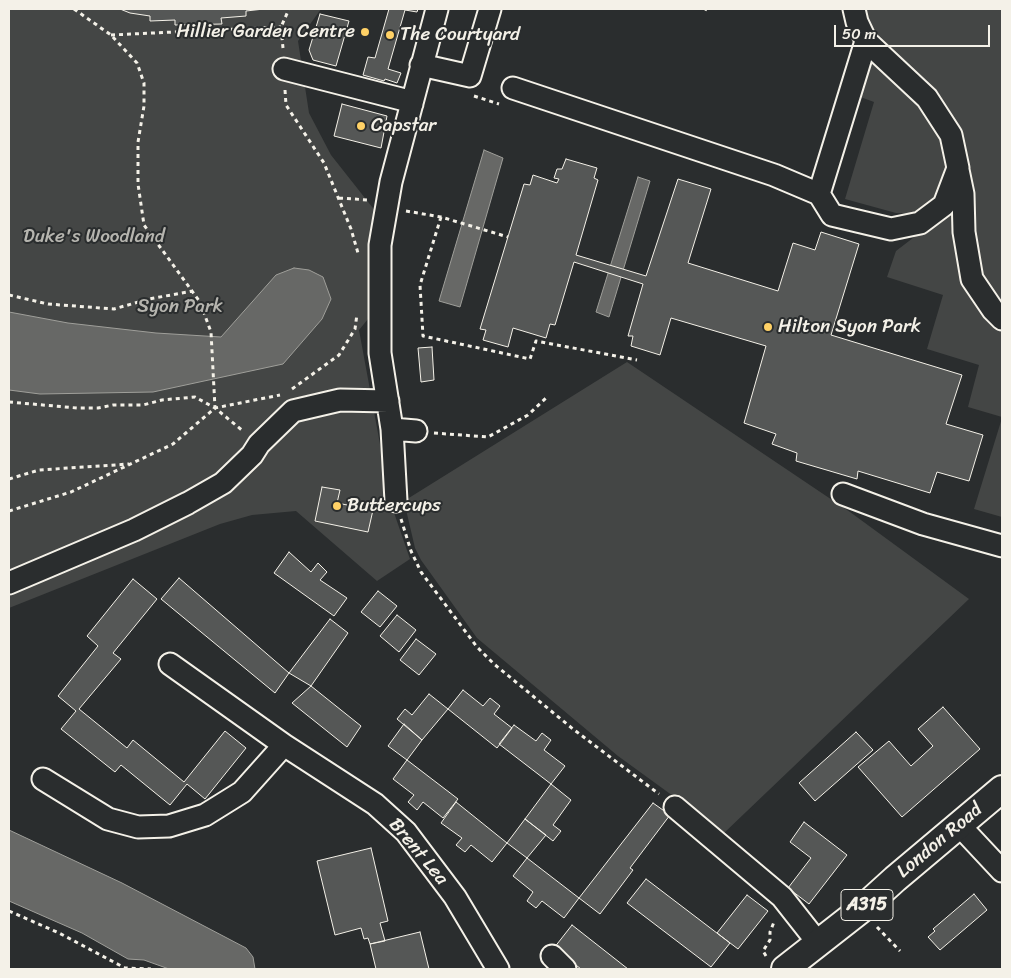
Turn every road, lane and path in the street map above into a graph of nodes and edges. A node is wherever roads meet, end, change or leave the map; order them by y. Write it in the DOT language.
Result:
graph roads {
  1 [pos="74,9"];
  2 [pos="289,9"];
  3 [pos="437,9"];
  4 [pos="490,9"];
  5 [pos="854,9"];
  6 [pos="282,27"];
  7 [pos="110,35"];
  8 [pos="866,41"];
  9 [pos="421,65"];
  10 [pos="284,69"];
  11 [pos="513,88"];
  12 [pos="412,104"];
  13 [pos="958,168"];
  14 [pos="819,194"];
  15 [pos="339,198"];
  16 [pos="380,207"];
  17 [pos="441,217"];
  18 [pos="508,237"];
  19 [pos="358,254"];
  20 [pos="193,291"];
  21 [pos="9,295"];
  22 [pos="358,312"];
  23 [pos="1002,319"];
  24 [pos="637,360"];
  25 [pos="547,397"];
  26 [pos="388,401"];
  27 [pos="9,402"];
  28 [pos="215,408"];
  29 [pos="392,429"];
  30 [pos="416,431"];
  31 [pos="259,444"];
  32 [pos="132,464"];
  33 [pos="9,478"];
  34 [pos="843,494"];
  35 [pos="396,501"];
  36 [pos="9,511"];
  37 [pos="406,534"];
  38 [pos="1002,546"];
  39 [pos="9,583"];
  40 [pos="170,664"];
  41 [pos="284,746"];
  42 [pos="43,779"];
  43 [pos="1002,789"];
  44 [pos="675,807"];
  45 [pos="959,825"];
  46 [pos="1002,870"];
  47 [pos="863,908"];
  48 [pos="9,911"];
  49 [pos="770,932"];
  50 [pos="818,944"];
  51 [pos="900,951"];
  52 [pos="778,966"];
  53 [pos="151,969"];
  54 [pos="498,969"];
  1 -- 7 [label="path"];
  2 -- 6 [label="path"];
  3 -- 9 [label="street"];
  4 -- 9 [label="street"];
  5 -- 8 [label="street"];
  6 -- 7 [label="path"];
  6 -- 10 [label="path"];
  7 -- 20 [label="path"];
  8 -- 13 [label="street"];
  8 -- 14 [label="street"];
  9 -- 12 [label="street"];
  10 -- 12 [label="street"];
  10 -- 15 [label="path"];
  11 -- 14 [label="street"];
  12 -- 16 [label="street"];
  13 -- 14 [label="street"];
  13 -- 23 [label="street"];
  15 -- 16 [label="path"];
  15 -- 19 [label="path"];
  16 -- 17 [label="path"];
  16 -- 26 [label="street"];
  17 -- 18 [label="path"];
  17 -- 24 [label="path"];
  20 -- 21 [label="path"];
  20 -- 28 [label="path"];
  22 -- 28 [label="path"];
  25 -- 30 [label="path"];
  26 -- 29 [label="street"];
  26 -- 31 [label="street"];
  27 -- 28 [label="path"];
  28 -- 31 [label="path"];
  28 -- 32 [label="path"];
  29 -- 30 [label="street"];
  29 -- 35 [label="street"];
  31 -- 39 [label="street"];
  32 -- 33 [label="path"];
  32 -- 36 [label="path"];
  34 -- 38 [label="street"];
  37 -- 44 [label="path"];
  40 -- 41 [label="street, Brent Lea"];
  41 -- 42 [label="street"];
  41 -- 54 [label="street, Brent Lea"];
  43 -- 45 [label="main road, London Road / A315"];
  44 -- 50 [label="street"];
  45 -- 46 [label="street"];
  45 -- 47 [label="main road, London Road / A315"];
  47 -- 50 [label="main road, London Road / A315"];
  47 -- 51 [label="path"];
  48 -- 53 [label="path"];
  49 -- 52 [label="path"];
  50 -- 52 [label="main road, London Road / A315"];
}
